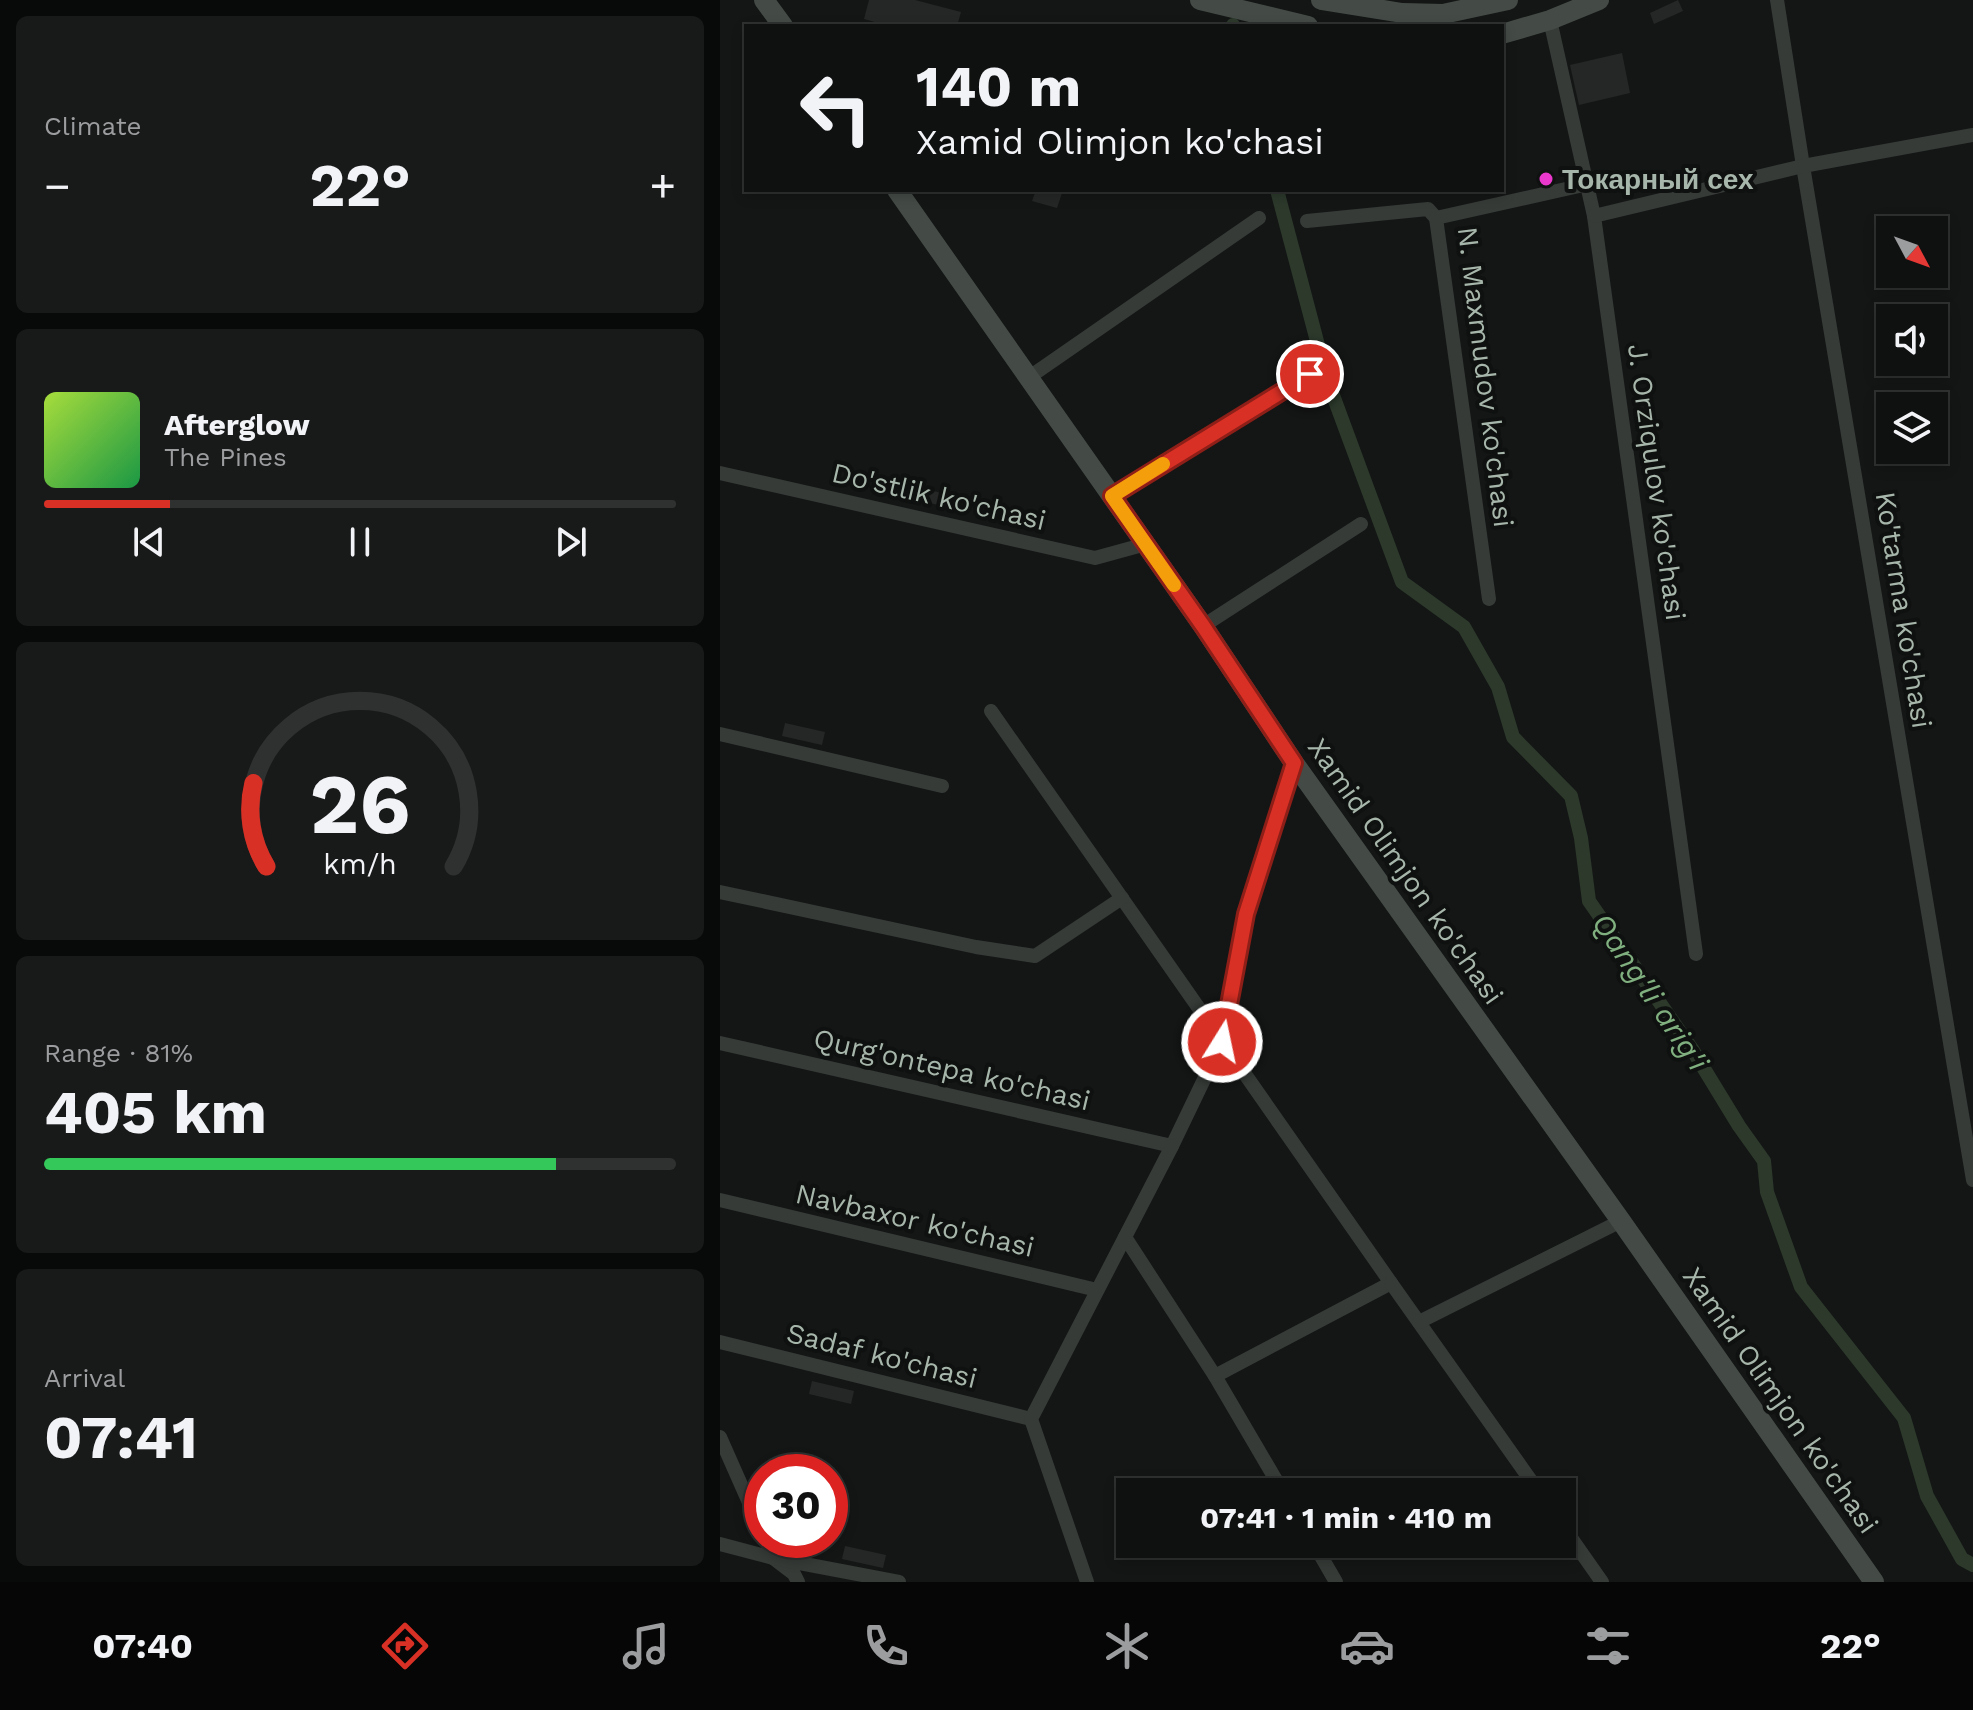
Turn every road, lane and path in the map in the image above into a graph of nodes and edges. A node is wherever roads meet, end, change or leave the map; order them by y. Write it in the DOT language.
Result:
graph roads {
  1 [pos="764,0"];
  2 [pos="1200,0"];
  3 [pos="1321,0"];
  4 [pos="1508,0"];
  5 [pos="1599,0"];
  6 [pos="1777,0"];
  7 [pos="1550,20"];
  8 [pos="782,24"];
  9 [pos="1300,24"];
  10 [pos="1504,33"];
  11 [pos="1973,135"];
  12 [pos="1803,166"];
  13 [pos="1588,184"];
  14 [pos="898,192"];
  15 [pos="1594,216"];
  16 [pos="1259,218"];
  17 [pos="1436,218"];
  18 [pos="1307,221"];
  19 [pos="1310,374"];
  20 [pos="1028,378"];
  21 [pos="720,473"];
  22 [pos="1112,496"];
  23 [pos="1361,524"];
  24 [pos="1146,544"];
  25 [pos="1489,599"];
  26 [pos="1203,626"];
  27 [pos="991,711"];
  28 [pos="720,734"];
  29 [pos="1294,763"];
  30 [pos="942,786"];
  31 [pos="720,892"];
  32 [pos="1122,898"];
  33 [pos="1696,954"];
  34 [pos="1222,1042"];
  35 [pos="720,1043"];
  36 [pos="1172,1146"];
  37 [pos="1973,1180"];
  38 [pos="720,1200"];
  39 [pos="1621,1221"];
  40 [pos="1125,1237"];
  41 [pos="1391,1283"];
  42 [pos="1097,1290"];
  43 [pos="1419,1322"];
  44 [pos="720,1342"];
  45 [pos="1215,1376"];
  46 [pos="1031,1419"];
  47 [pos="720,1437"];
  48 [pos="1275,1478"];
  49 [pos="1529,1478"];
  50 [pos="744,1491"];
  51 [pos="720,1544"];
  52 [pos="1576,1545"];
  53 [pos="744,1550"];
  54 [pos="773,1558"];
  55 [pos="1322,1558"];
  56 [pos="798,1582"];
  57 [pos="899,1582"];
  58 [pos="1087,1582"];
  59 [pos="1336,1582"];
  60 [pos="1602,1582"];
  61 [pos="1874,1582"];
  1 -- 8 [label="main road"];
  2 -- 9 [label="main road"];
  3 -- 4 [label="main road"];
  5 -- 7 [label="main road"];
  6 -- 12 [label="street, Ko'tarma ko'chasi"];
  7 -- 10 [label="main road"];
  7 -- 13 [label="street, J. Orziqulov ko'chasi"];
  11 -- 12 [label="street"];
  12 -- 15 [label="street"];
  12 -- 37 [label="street, Ko'tarma ko'chasi"];
  13 -- 15 [label="street, J. Orziqulov ko'chasi"];
  13 -- 17 [label="street, N. Maxmudov ko'chasi"];
  14 -- 20 [label="main road, Xamid Olimjon ko'chasi"];
  15 -- 33 [label="street, J. Orziqulov ko'chasi"];
  16 -- 20 [label="street"];
  17 -- 18 [label="street"];
  17 -- 25 [label="street, N. Maxmudov ko'chasi"];
  19 -- 22 [label="street"];
  20 -- 22 [label="main road, Xamid Olimjon ko'chasi"];
  21 -- 24 [label="street, Do'stlik ko'chasi"];
  22 -- 24 [label="main road, Xamid Olimjon ko'chasi"];
  23 -- 26 [label="street"];
  24 -- 26 [label="main road, Xamid Olimjon ko'chasi"];
  26 -- 29 [label="main road, Xamid Olimjon ko'chasi"];
  27 -- 32 [label="street"];
  28 -- 30 [label="street"];
  29 -- 34 [label="street"];
  29 -- 39 [label="main road, Xamid Olimjon ko'chasi"];
  31 -- 32 [label="street"];
  32 -- 34 [label="street"];
  34 -- 36 [label="street"];
  34 -- 41 [label="street"];
  35 -- 36 [label="street, Qurg'ontepa ko'chasi"];
  36 -- 40 [label="street"];
  38 -- 42 [label="street, Navbaxor ko'chasi"];
  39 -- 43 [label="street"];
  39 -- 61 [label="main road, Xamid Olimjon ko'chasi"];
  40 -- 42 [label="street"];
  40 -- 45 [label="street"];
  41 -- 43 [label="street"];
  41 -- 45 [label="street"];
  42 -- 46 [label="street"];
  43 -- 49 [label="street"];
  44 -- 46 [label="street, Sadaf ko'chasi"];
  45 -- 48 [label="street"];
  46 -- 58 [label="street"];
  47 -- 50 [label="street"];
  51 -- 53 [label="street"];
  52 -- 60 [label="street"];
  54 -- 56 [label="street"];
  54 -- 57 [label="street"];
  55 -- 59 [label="street"];
}
